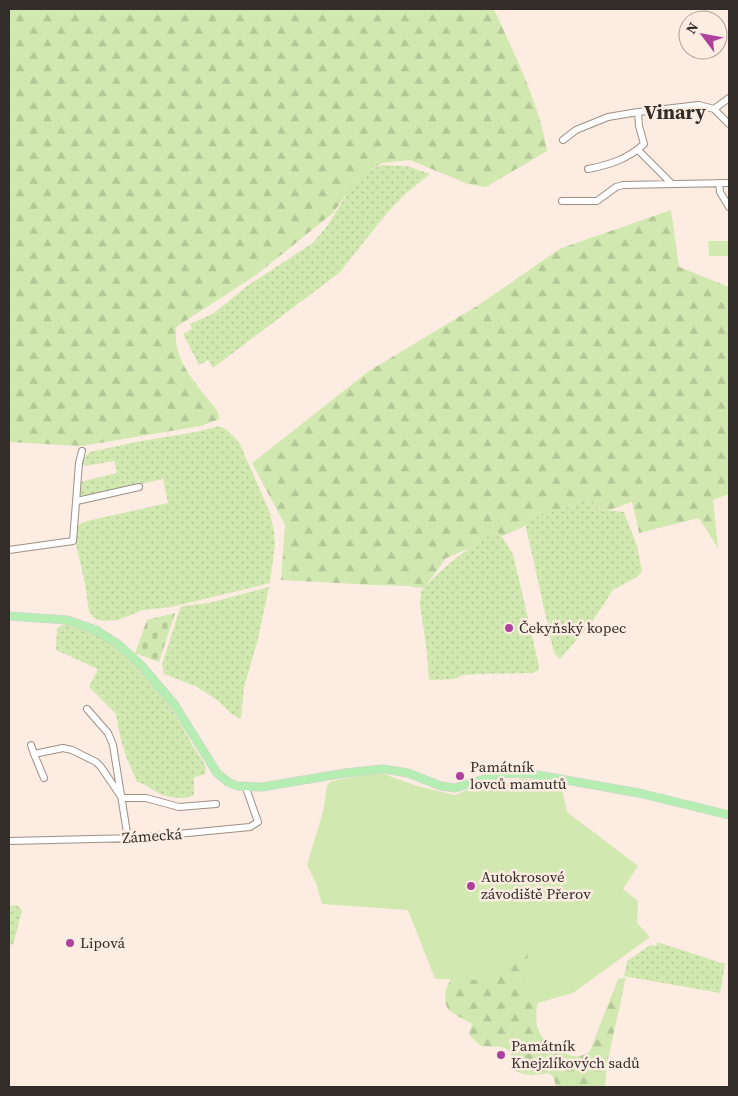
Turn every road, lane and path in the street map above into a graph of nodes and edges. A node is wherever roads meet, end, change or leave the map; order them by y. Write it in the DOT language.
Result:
graph roads {
  1 [pos="729,98"];
  2 [pos="714,109"];
  3 [pos="638,112"];
  4 [pos="729,124"];
  5 [pos="562,140"];
  6 [pos="638,150"];
  7 [pos="588,169"];
  8 [pos="719,183"];
  9 [pos="729,183"];
  10 [pos="672,184"];
  11 [pos="562,202"];
  12 [pos="729,207"];
  13 [pos="82,452"];
  14 [pos="139,487"];
  15 [pos="77,501"];
  16 [pos="9,550"];
  17 [pos="9,616"];
  18 [pos="86,709"];
  19 [pos="31,745"];
  20 [pos="34,754"];
  21 [pos="44,778"];
  22 [pos="246,788"];
  23 [pos="122,798"];
  24 [pos="216,804"];
  25 [pos="729,815"];
  26 [pos="128,839"];
  27 [pos="9,841"];
  1 -- 2 [label="street"];
  2 -- 3 [label="street"];
  2 -- 4 [label="street"];
  3 -- 5 [label="street"];
  3 -- 6 [label="street"];
  6 -- 7 [label="street"];
  6 -- 10 [label="street"];
  8 -- 9 [label="street"];
  8 -- 10 [label="street"];
  8 -- 12 [label="street"];
  10 -- 11 [label="street"];
  13 -- 15 [label="street"];
  14 -- 15 [label="street"];
  15 -- 16 [label="street"];
  17 -- 22 [label="main road"];
  18 -- 23 [label="street"];
  19 -- 20 [label="street"];
  20 -- 21 [label="street"];
  20 -- 23 [label="street"];
  22 -- 25 [label="main road"];
  22 -- 26 [label="street, Zámecká"];
  23 -- 24 [label="street"];
  23 -- 26 [label="street"];
  26 -- 27 [label="street, Zámecká"];
}
